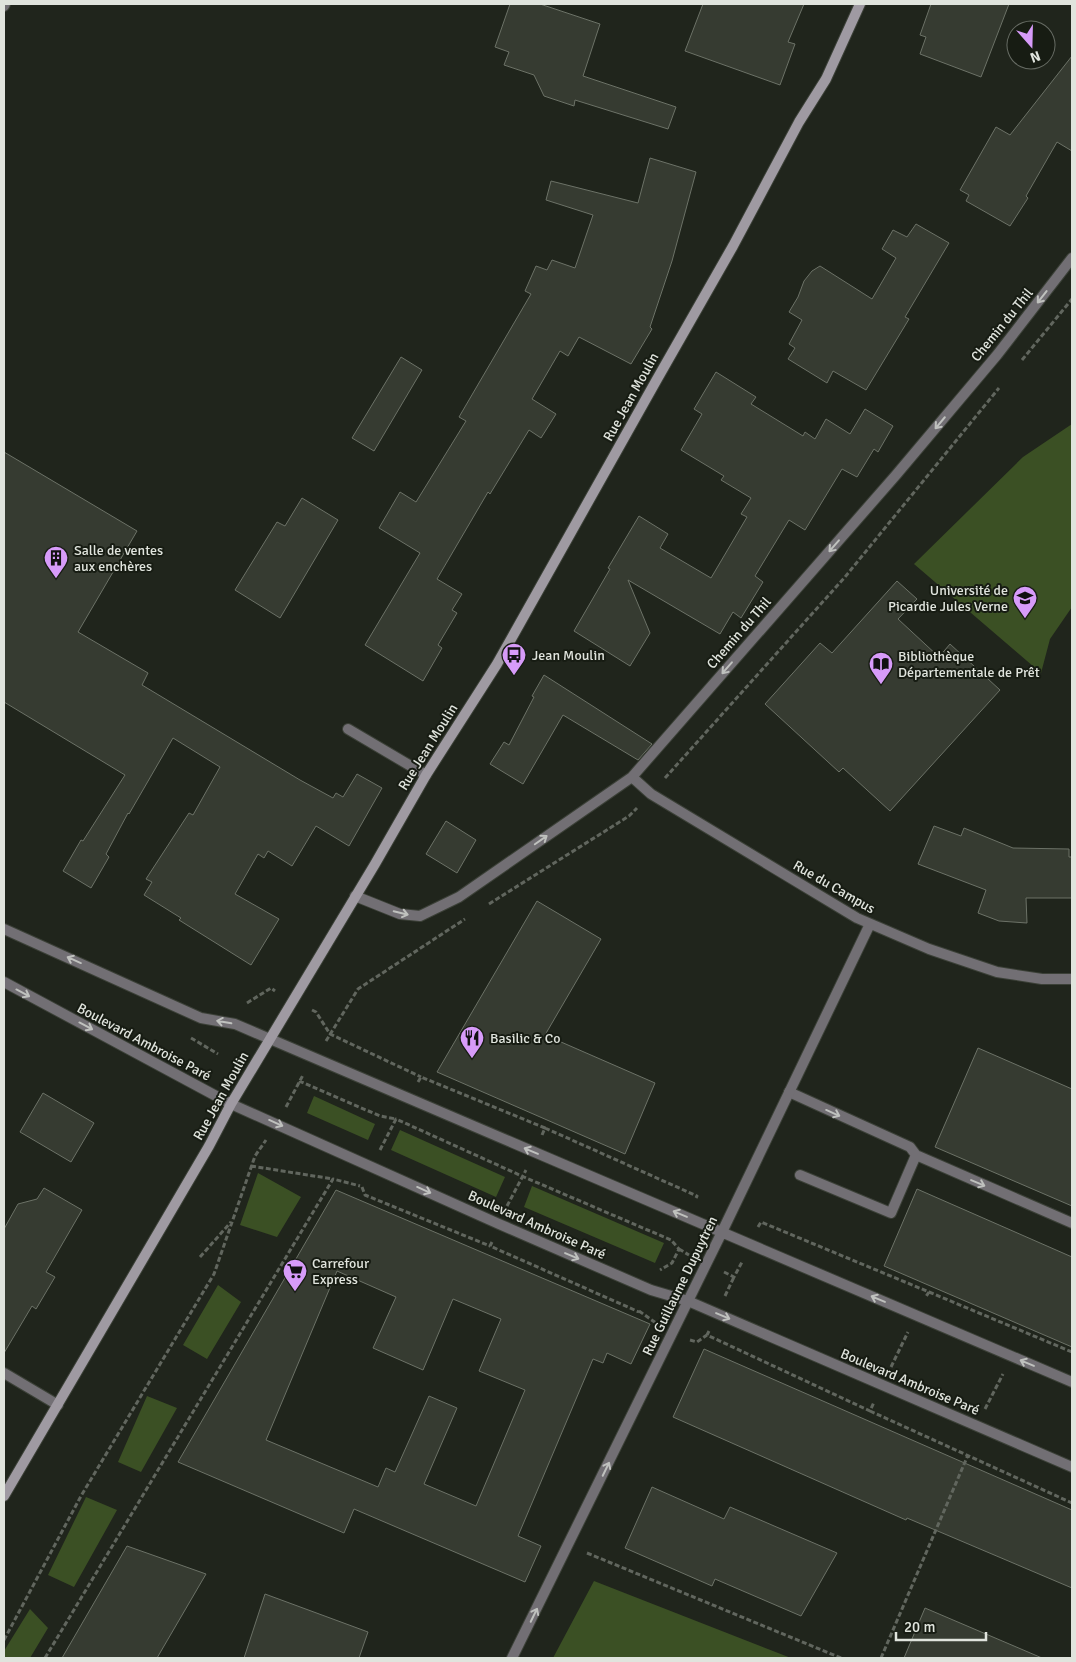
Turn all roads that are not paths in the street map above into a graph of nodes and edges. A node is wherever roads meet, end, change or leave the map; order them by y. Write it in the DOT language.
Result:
graph roads {
  1 [pos="860,4"];
  2 [pos="1072,258"];
  3 [pos="348,729"];
  4 [pos="426,776"];
  5 [pos="632,777"];
  6 [pos="355,896"];
  7 [pos="870,924"];
  8 [pos="4,929"];
  9 [pos="1072,979"];
  10 [pos="4,982"];
  11 [pos="270,1039"];
  12 [pos="789,1092"];
  13 [pos="231,1104"];
  14 [pos="916,1155"];
  15 [pos="800,1175"];
  16 [pos="1072,1223"];
  17 [pos="722,1232"];
  18 [pos="688,1301"];
  19 [pos="4,1373"];
  20 [pos="1072,1382"];
  21 [pos="58,1405"];
  22 [pos="1072,1466"];
  23 [pos="4,1496"];
  24 [pos="512,1658"];
  1 -- 4 [label="main road, Rue Jean Moulin"];
  2 -- 5 [label="street, Chemin du Thil, one-way"];
  3 -- 4 [label="street"];
  4 -- 6 [label="main road, Rue Jean Moulin"];
  6 -- 5 [label="street, Chemin du Thil, one-way"];
  5 -- 7 [label="street, Rue du Campus"];
  6 -- 11 [label="main road, Rue Jean Moulin"];
  7 -- 9 [label="street, Rue du Campus"];
  7 -- 12 [label="street, Rue Guillaume Dupuytren"];
  11 -- 8 [label="street, one-way"];
  10 -- 13 [label="street, Boulevard Ambroise Paré, one-way"];
  11 -- 13 [label="main road, Rue Jean Moulin"];
  17 -- 11 [label="street, one-way"];
  12 -- 14 [label="street, one-way"];
  12 -- 17 [label="street, Rue Guillaume Dupuytren"];
  13 -- 18 [label="street, Boulevard Ambroise Paré, one-way"];
  13 -- 21 [label="main road, Rue Jean Moulin"];
  14 -- 15 [label="street"];
  14 -- 16 [label="street, one-way"];
  17 -- 18 [label="street, Rue Guillaume Dupuytren"];
  20 -- 17 [label="street, one-way"];
  18 -- 22 [label="street, Boulevard Ambroise Paré, one-way"];
  24 -- 18 [label="street, Rue Guillaume Dupuytren, one-way"];
  19 -- 21 [label="street"];
  21 -- 23 [label="main road, Rue Jean Moulin"];
}
